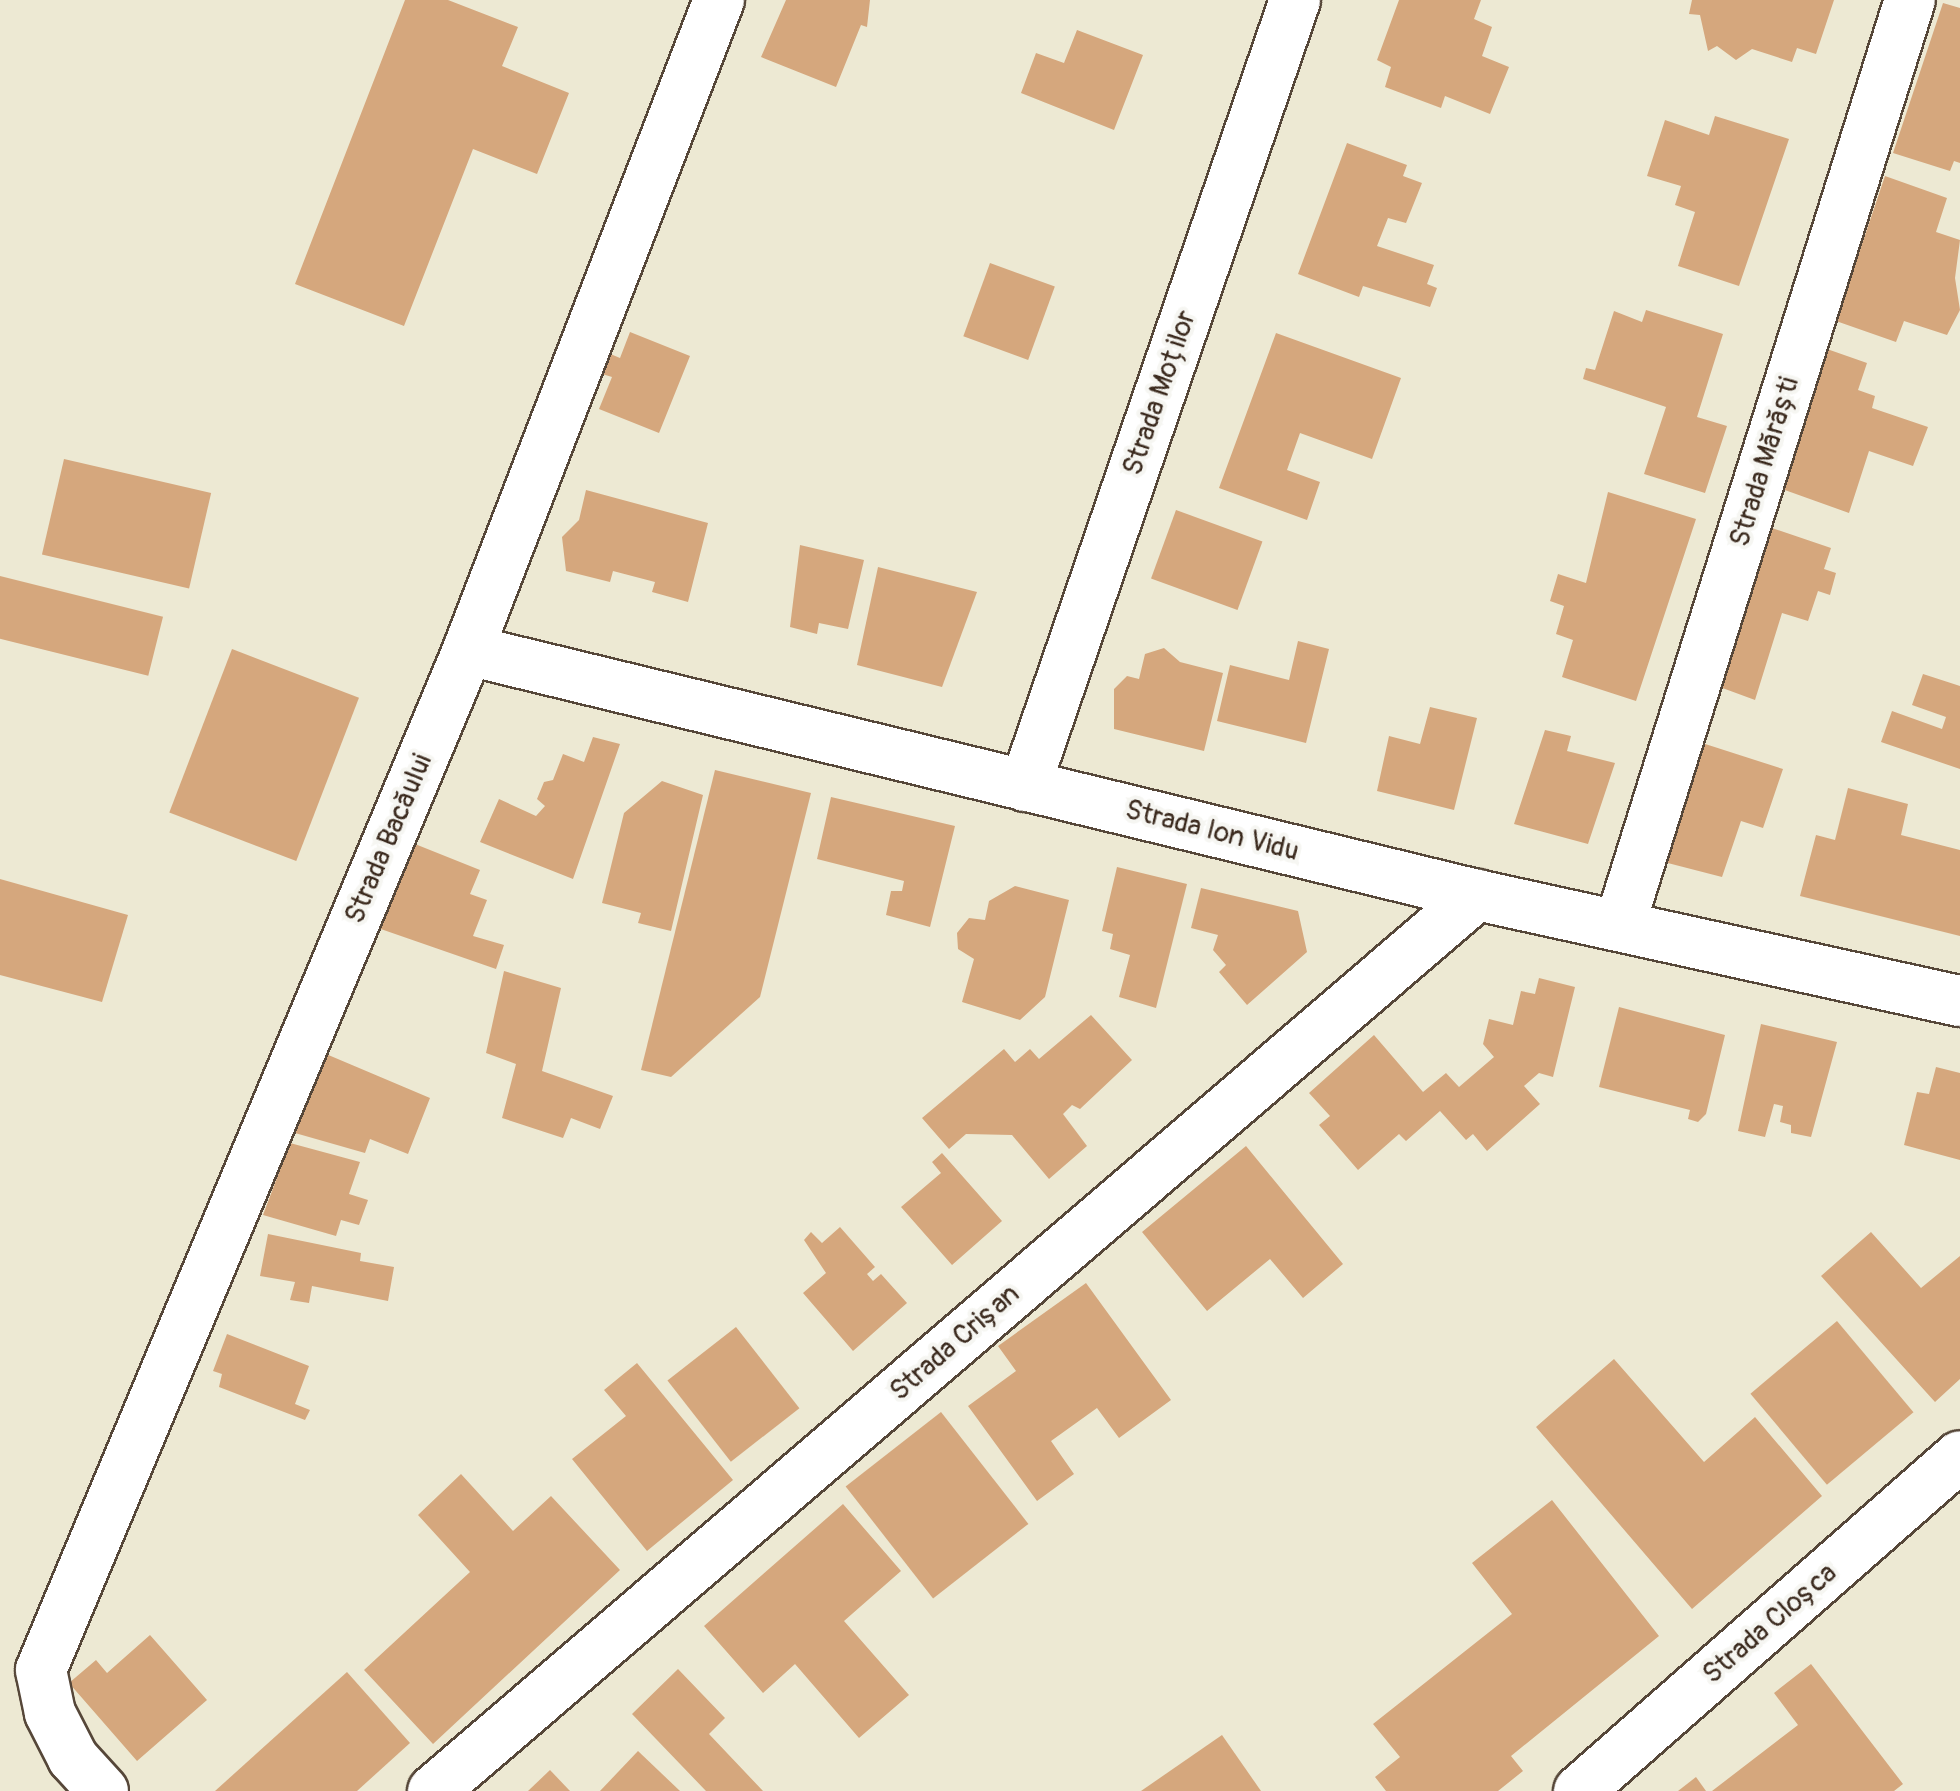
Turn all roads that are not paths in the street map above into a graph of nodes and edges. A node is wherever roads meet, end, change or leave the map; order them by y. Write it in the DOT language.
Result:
graph roads {
  1 [pos="719,0"];
  2 [pos="1295,0"];
  3 [pos="1910,0"];
  4 [pos="468,650"];
  5 [pos="1025,786"];
  6 [pos="1477,895"];
  7 [pos="1620,924"];
  8 [pos="1960,1001"];
  9 [pos="1960,1456"];
  10 [pos="103,1791"];
  11 [pos="433,1791"];
  12 [pos="1579,1791"];
  1 -- 4 [label="street, Strada Bacăului"];
  2 -- 5 [label="street, Strada Moților"];
  3 -- 7 [label="street, Strada Mărăști"];
  4 -- 5 [label="street, Strada Ion Vidu"];
  4 -- 10 [label="street, Strada Bacăului"];
  5 -- 6 [label="street, Strada Ion Vidu"];
  6 -- 7 [label="street, Strada Ion Vidu"];
  6 -- 11 [label="street, Strada Crișan"];
  7 -- 8 [label="street, Strada Ion Vidu"];
  9 -- 12 [label="street, Strada Cloșca"];
}
